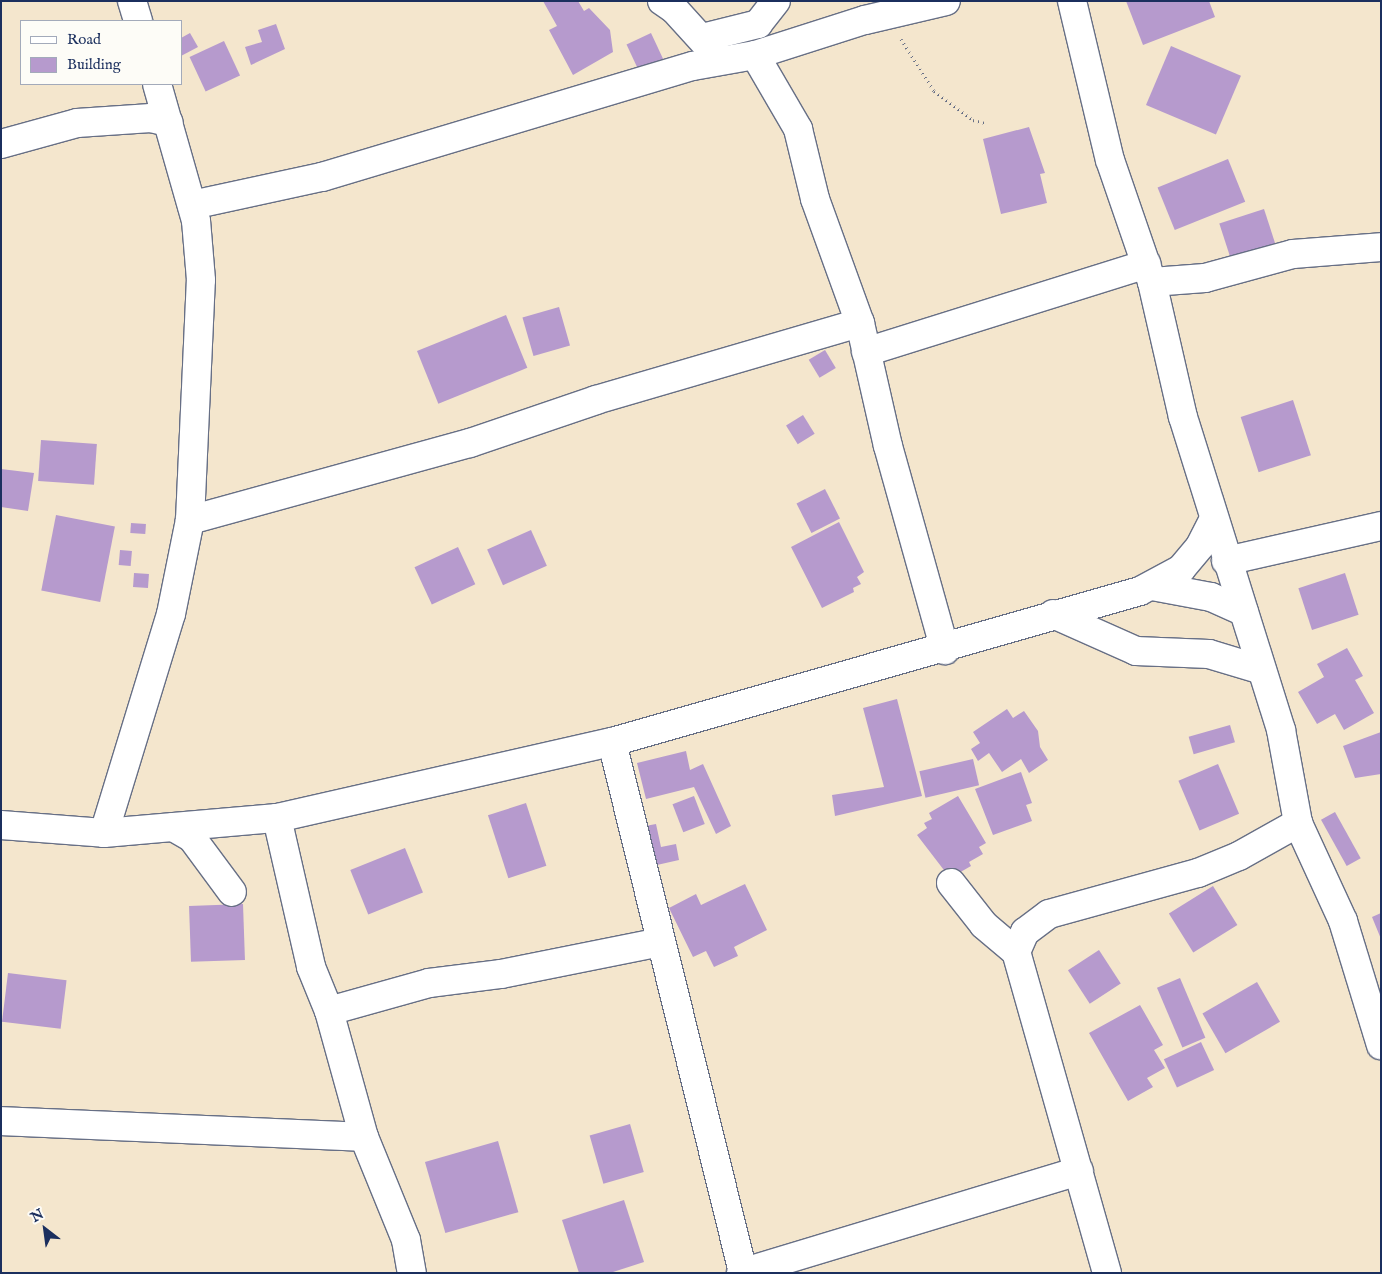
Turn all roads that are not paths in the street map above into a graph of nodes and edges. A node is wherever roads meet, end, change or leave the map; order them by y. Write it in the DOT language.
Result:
graph roads {
  1 [pos="132,1"];
  2 [pos="662,1"];
  3 [pos="776,1"];
  4 [pos="946,1"];
  5 [pos="1072,1"];
  6 [pos="138,20"];
  7 [pos="702,38"];
  8 [pos="755,55"];
  9 [pos="719,62"];
  10 [pos="157,85"];
  11 [pos="169,122"];
  12 [pos="1,144"];
  13 [pos="192,205"];
  14 [pos="1381,246"];
  15 [pos="1149,273"];
  16 [pos="860,324"];
  17 [pos="866,352"];
  18 [pos="1214,519"];
  19 [pos="190,520"];
  20 [pos="1381,526"];
  21 [pos="1226,560"];
  22 [pos="1152,586"];
  23 [pos="1244,612"];
  24 [pos="1053,614"];
  25 [pos="945,650"];
  26 [pos="1262,670"];
  27 [pos="612,742"];
  28 [pos="276,818"];
  29 [pos="1298,823"];
  30 [pos="172,827"];
  31 [pos="4,833"];
  32 [pos="104,833"];
  33 [pos="950,884"];
  34 [pos="232,892"];
  35 [pos="661,942"];
  36 [pos="1016,952"];
  37 [pos="329,1011"];
  38 [pos="1381,1045"];
  39 [pos="1,1121"];
  40 [pos="364,1137"];
  41 [pos="1079,1171"];
  42 [pos="742,1272"];
  43 [pos="412,1273"];
  44 [pos="1107,1273"];
  1 -- 6 [label="street"];
  2 -- 7 [label="street"];
  3 -- 7 [label="street"];
  4 -- 8 [label="street"];
  5 -- 15 [label="street"];
  7 -- 9 [label="street"];
  8 -- 9 [label="street"];
  8 -- 16 [label="street"];
  9 -- 13 [label="street"];
  10 -- 11 [label="street"];
  11 -- 12 [label="street"];
  11 -- 13 [label="street"];
  13 -- 19 [label="street"];
  14 -- 15 [label="street"];
  15 -- 17 [label="street"];
  15 -- 18 [label="street"];
  16 -- 17 [label="street"];
  16 -- 19 [label="street"];
  17 -- 25 [label="street"];
  18 -- 21 [label="street"];
  18 -- 22 [label="street"];
  19 -- 32 [label="street"];
  20 -- 21 [label="street"];
  21 -- 23 [label="street"];
  22 -- 23 [label="street"];
  22 -- 24 [label="street"];
  23 -- 26 [label="street"];
  24 -- 25 [label="street"];
  24 -- 26 [label="street"];
  25 -- 27 [label="street"];
  26 -- 29 [label="street"];
  27 -- 28 [label="street"];
  27 -- 35 [label="street"];
  28 -- 30 [label="street"];
  28 -- 37 [label="street"];
  29 -- 36 [label="street"];
  29 -- 38 [label="street"];
  30 -- 32 [label="street"];
  30 -- 34 [label="street"];
  31 -- 32 [label="street"];
  33 -- 36 [label="street"];
  35 -- 37 [label="street"];
  35 -- 42 [label="street"];
  36 -- 41 [label="street"];
  37 -- 40 [label="street"];
  39 -- 40 [label="street"];
  40 -- 43 [label="street"];
  41 -- 42 [label="street"];
  41 -- 44 [label="street"];
}
